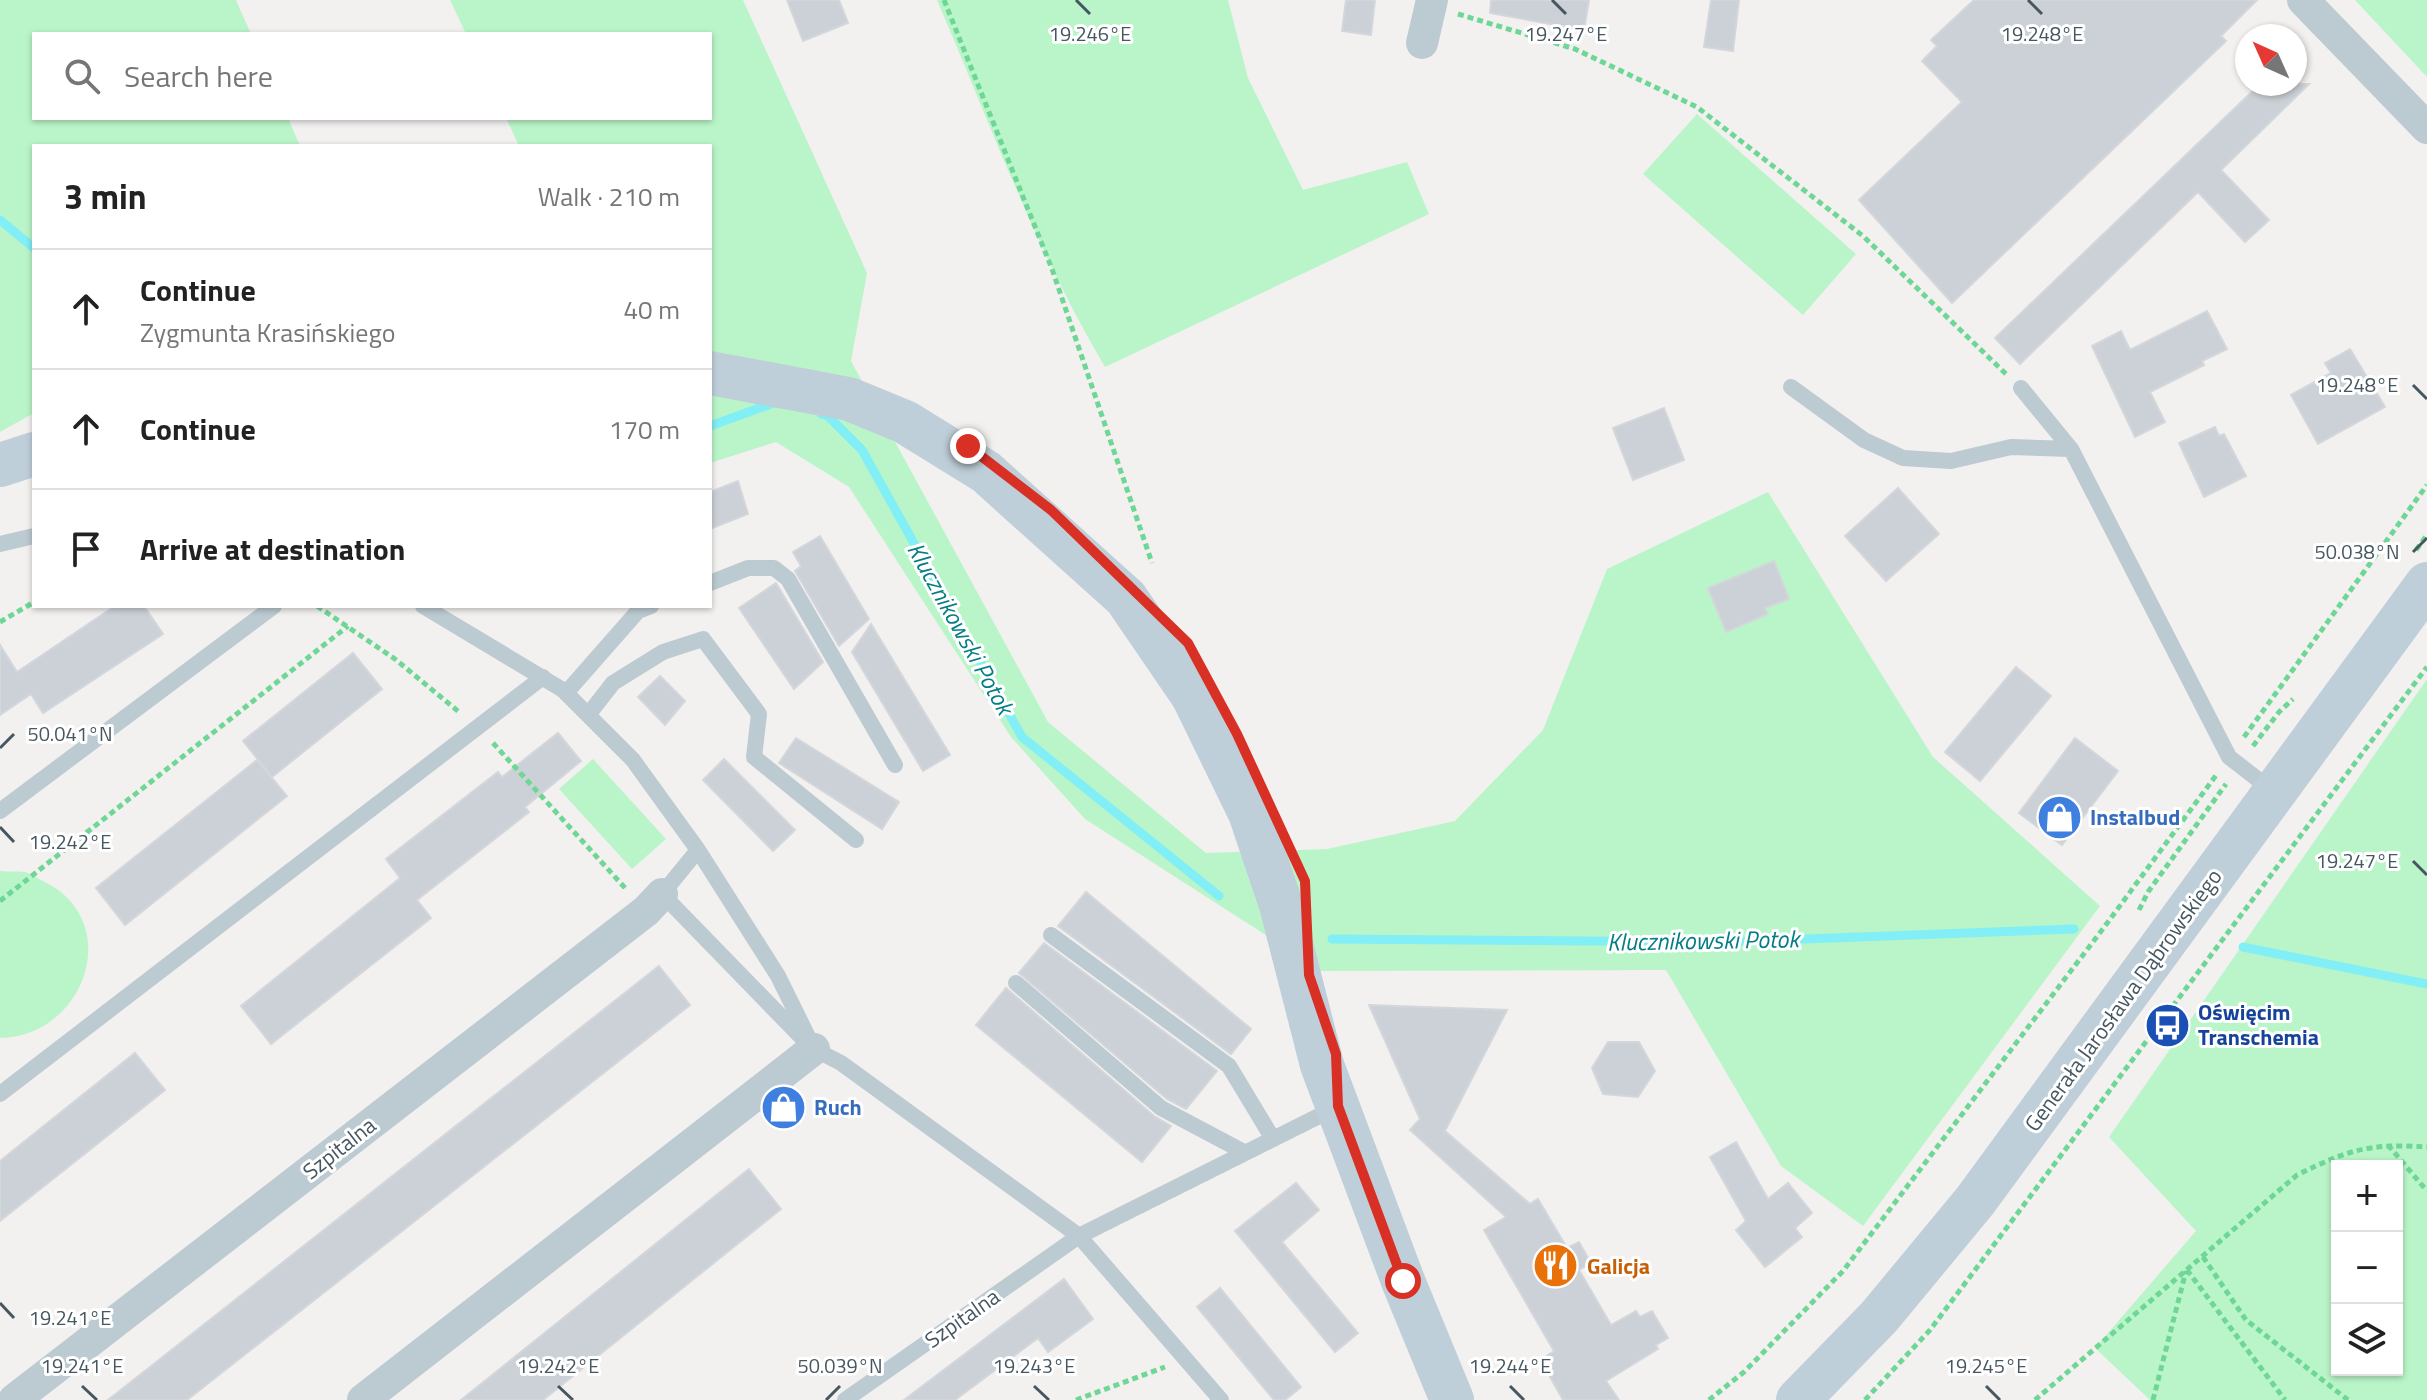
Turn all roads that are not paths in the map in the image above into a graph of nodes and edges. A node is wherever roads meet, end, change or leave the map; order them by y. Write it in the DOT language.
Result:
graph roads {
  1 [pos="2303,0"];
  2 [pos="1432,3"];
  3 [pos="1422,43"];
  4 [pos="2427,128"];
  5 [pos="712,373"];
  6 [pos="1791,387"];
  7 [pos="2021,388"];
  8 [pos="2071,449"];
  9 [pos="32,455"];
  10 [pos="0,465"];
  11 [pos="32,536"];
  12 [pos="0,544"];
  13 [pos="712,582"];
  14 [pos="2427,584"];
  15 [pos="271,608"];
  16 [pos="426,608"];
  17 [pos="646,608"];
  18 [pos="543,677"];
  19 [pos="566,693"];
  20 [pos="588,715"];
  21 [pos="895,765"];
  22 [pos="2275,793"];
  23 [pos="0,811"];
  24 [pos="856,840"];
  25 [pos="698,850"];
  26 [pos="654,902"];
  27 [pos="1051,935"];
  28 [pos="1016,983"];
  29 [pos="814,1049"];
  30 [pos="0,1094"];
  31 [pos="1338,1106"];
  32 [pos="1273,1139"];
  33 [pos="1244,1152"];
  34 [pos="1079,1236"];
  35 [pos="14,1400"];
  36 [pos="363,1400"];
  37 [pos="845,1400"];
  38 [pos="1221,1400"];
  39 [pos="1452,1400"];
  40 [pos="1798,1400"];
  1 -- 4 [label="street"];
  2 -- 3 [label="street"];
  5 -- 31 [label="street"];
  6 -- 8 [label="lane"];
  7 -- 8 [label="lane"];
  8 -- 22 [label="lane"];
  9 -- 10 [label="street"];
  11 -- 12 [label="lane"];
  13 -- 21 [label="lane"];
  14 -- 22 [label="street, Generała Jarosława Dąbrowskiego"];
  15 -- 23 [label="lane"];
  16 -- 18 [label="lane"];
  17 -- 19 [label="lane"];
  18 -- 19 [label="lane"];
  18 -- 30 [label="lane"];
  19 -- 20 [label="lane"];
  20 -- 24 [label="lane"];
  20 -- 25 [label="lane"];
  22 -- 40 [label="street, Generała Jarosława Dąbrowskiego"];
  25 -- 26 [label="lane"];
  25 -- 29 [label="lane"];
  26 -- 29 [label="lane"];
  26 -- 35 [label="street, Szpitalna"];
  27 -- 32 [label="lane"];
  28 -- 33 [label="lane"];
  29 -- 34 [label="lane"];
  29 -- 36 [label="street"];
  31 -- 32 [label="lane, Szpitalna"];
  31 -- 39 [label="street"];
  32 -- 33 [label="lane, Szpitalna"];
  33 -- 34 [label="lane, Szpitalna"];
  34 -- 37 [label="lane, Szpitalna"];
  34 -- 38 [label="lane"];
}
